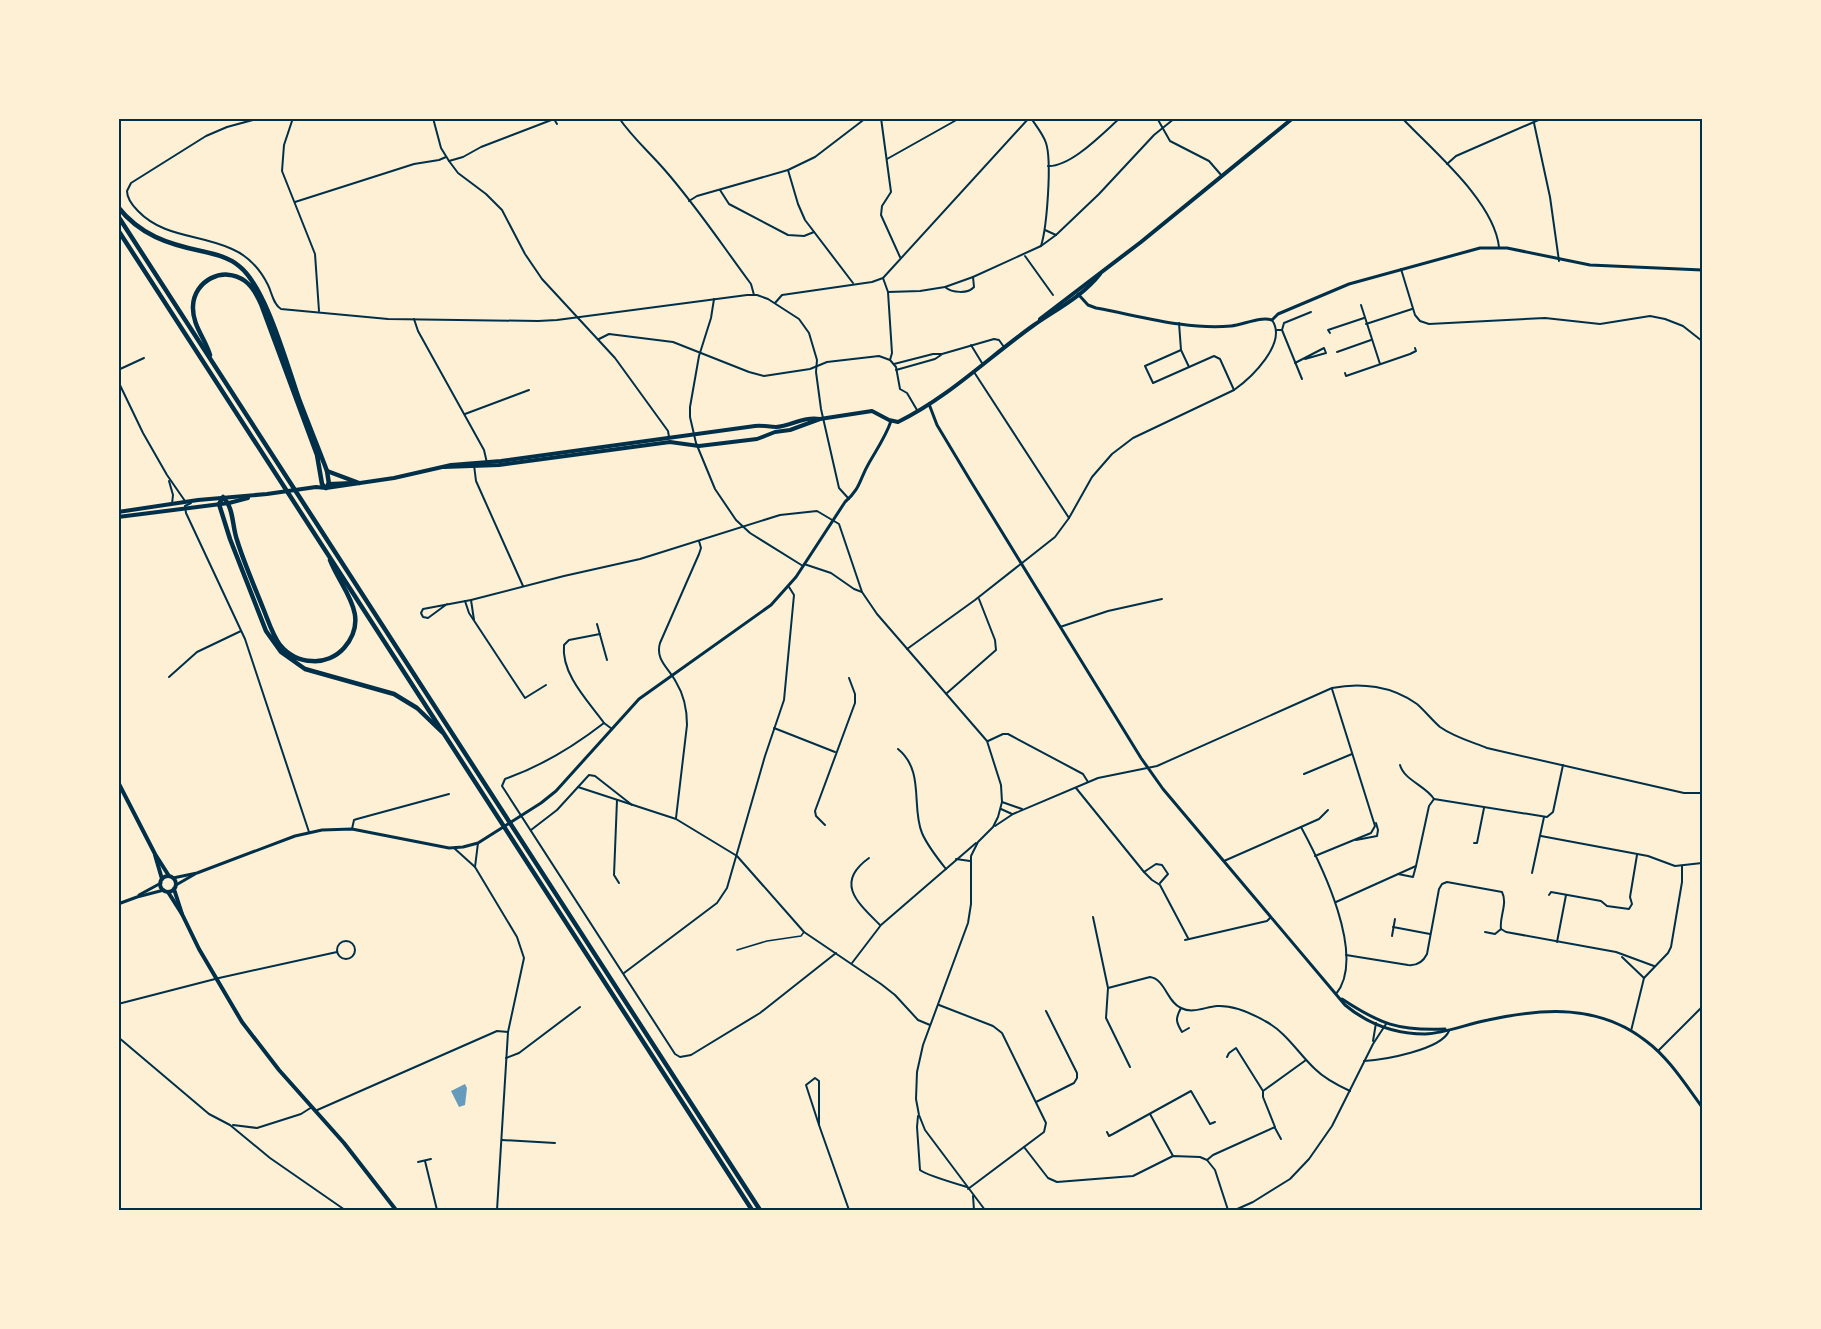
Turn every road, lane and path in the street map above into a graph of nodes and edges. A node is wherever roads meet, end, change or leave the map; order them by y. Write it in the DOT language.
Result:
graph roads {
  1 [pos="123,118"];
  2 [pos="260,118"];
  3 [pos="292,118"];
  4 [pos="433,118"];
  5 [pos="620,118"];
  6 [pos="866,118"];
  7 [pos="881,118"];
  8 [pos="960,118"];
  9 [pos="1030,118"];
  10 [pos="1120,118"];
  11 [pos="1157,118"];
  12 [pos="1175,118"];
  13 [pos="1293,118"];
  14 [pos="1402,118"];
  15 [pos="1543,118"];
  16 [pos="118,122"];
  17 [pos="1534,123"];
  18 [pos="557,124"];
  19 [pos="1162,130"];
  20 [pos="446,157"];
  21 [pos="886,159"];
  22 [pos="449,161"];
  23 [pos="1447,164"];
  24 [pos="1048,166"];
  25 [pos="788,170"];
  26 [pos="1222,176"];
  27 [pos="720,190"];
  28 [pos="690,201"];
  29 [pos="295,202"];
  30 [pos="118,207"];
  31 [pos="118,216"];
  32 [pos="118,230"];
  33 [pos="1045,230"];
  34 [pos="814,232"];
  35 [pos="1056,235"];
  36 [pos="1041,246"];
  37 [pos="1499,247"];
  38 [pos="1024,255"];
  39 [pos="901,258"];
  40 [pos="1559,261"];
  41 [pos="1401,269"];
  42 [pos="1702,270"];
  43 [pos="974,277"];
  44 [pos="883,278"];
  45 [pos="853,285"];
  46 [pos="945,287"];
  47 [pos="888,292"];
  48 [pos="1077,292"];
  49 [pos="754,295"];
  50 [pos="1053,295"];
  51 [pos="714,299"];
  52 [pos="775,303"];
  53 [pos="1361,305"];
  54 [pos="1412,309"];
  55 [pos="319,312"];
  56 [pos="1311,312"];
  57 [pos="577,316"];
  58 [pos="1364,318"];
  59 [pos="414,319"];
  60 [pos="1272,320"];
  61 [pos="1179,323"];
  62 [pos="1366,324"];
  63 [pos="1276,330"];
  64 [pos="1281,330"];
  65 [pos="1330,333"];
  66 [pos="599,339"];
  67 [pos="1372,340"];
  68 [pos="1702,341"];
  69 [pos="971,345"];
  70 [pos="1004,348"];
  71 [pos="1415,348"];
  72 [pos="1181,350"];
  73 [pos="701,352"];
  74 [pos="1337,352"];
  75 [pos="942,354"];
  76 [pos="144,358"];
  77 [pos="1305,359"];
  78 [pos="212,360"];
  79 [pos="890,360"];
  80 [pos="1295,363"];
  81 [pos="983,364"];
  82 [pos="1380,364"];
  83 [pos="816,366"];
  84 [pos="895,367"];
  85 [pos="1189,367"];
  86 [pos="118,370"];
  87 [pos="974,371"];
  88 [pos="1345,373"];
  89 [pos="1302,379"];
  90 [pos="118,381"];
  91 [pos="529,390"];
  92 [pos="1234,390"];
  93 [pos="929,404"];
  94 [pos="918,411"];
  95 [pos="465,414"];
  96 [pos="822,418"];
  97 [pos="891,421"];
  98 [pos="693,434"];
  99 [pos="670,440"];
  100 [pos="699,446"];
  101 [pos="487,464"];
  102 [pos="474,465"];
  103 [pos="327,471"];
  104 [pos="166,475"];
  105 [pos="358,483"];
  106 [pos="326,485"];
  107 [pos="267,494"];
  108 [pos="223,497"];
  109 [pos="849,499"];
  110 [pos="198,500"];
  111 [pos="185,501"];
  112 [pos="229,503"];
  113 [pos="219,504"];
  114 [pos="171,505"];
  115 [pos="185,509"];
  116 [pos="118,514"];
  117 [pos="1070,518"];
  118 [pos="833,520"];
  119 [pos="743,527"];
  120 [pos="699,541"];
  121 [pos="327,552"];
  122 [pos="804,565"];
  123 [pos="1022,565"];
  124 [pos="523,586"];
  125 [pos="789,587"];
  126 [pos="862,592"];
  127 [pos="978,598"];
  128 [pos="1162,599"];
  129 [pos="471,600"];
  130 [pos="465,601"];
  131 [pos="447,604"];
  132 [pos="474,620"];
  133 [pos="597,624"];
  134 [pos="1060,627"];
  135 [pos="242,631"];
  136 [pos="600,634"];
  137 [pos="907,648"];
  138 [pos="607,660"];
  139 [pos="672,676"];
  140 [pos="169,677"];
  141 [pos="849,678"];
  142 [pos="546,685"];
  143 [pos="1332,688"];
  144 [pos="947,693"];
  145 [pos="604,723"];
  146 [pos="774,728"];
  147 [pos="612,729"];
  148 [pos="444,734"];
  149 [pos="987,741"];
  150 [pos="898,749"];
  151 [pos="836,753"];
  152 [pos="1352,754"];
  153 [pos="1400,765"];
  154 [pos="1563,765"];
  155 [pos="1148,769"];
  156 [pos="1304,774"];
  157 [pos="118,782"];
  158 [pos="1088,783"];
  159 [pos="578,787"];
  160 [pos="1076,788"];
  161 [pos="1702,793"];
  162 [pos="449,794"];
  163 [pos="1434,799"];
  164 [pos="617,800"];
  165 [pos="1002,802"];
  166 [pos="634,806"];
  167 [pos="1484,806"];
  168 [pos="1000,809"];
  169 [pos="1024,809"];
  170 [pos="1328,810"];
  171 [pos="1013,814"];
  172 [pos="1544,818"];
  173 [pos="676,819"];
  174 [pos="1374,819"];
  175 [pos="825,825"];
  176 [pos="993,827"];
  177 [pos="1301,827"];
  178 [pos="352,829"];
  179 [pos="531,830"];
  180 [pos="309,832"];
  181 [pos="1541,836"];
  182 [pos="1353,841"];
  183 [pos="978,842"];
  184 [pos="478,843"];
  185 [pos="1474,843"];
  186 [pos="454,848"];
  187 [pos="155,854"];
  188 [pos="961,854"];
  189 [pos="1638,854"];
  190 [pos="736,856"];
  191 [pos="971,856"];
  192 [pos="1315,856"];
  193 [pos="869,858"];
  194 [pos="956,859"];
  195 [pos="970,861"];
  196 [pos="1224,861"];
  197 [pos="1702,863"];
  198 [pos="1416,866"];
  199 [pos="1682,866"];
  200 [pos="475,867"];
  201 [pos="946,869"];
  202 [pos="1144,872"];
  203 [pos="197,873"];
  204 [pos="1532,873"];
  205 [pos="1398,874"];
  206 [pos="171,877"];
  207 [pos="162,881"];
  208 [pos="619,883"];
  209 [pos="1159,884"];
  210 [pos="175,887"];
  211 [pos="165,891"];
  212 [pos="1550,895"];
  213 [pos="1566,895"];
  214 [pos="137,897"];
  215 [pos="1336,902"];
  216 [pos="118,904"];
  217 [pos="182,914"];
  218 [pos="1094,917"];
  219 [pos="1271,918"];
  220 [pos="1395,919"];
  221 [pos="880,925"];
  222 [pos="1393,927"];
  223 [pos="1502,929"];
  224 [pos="804,932"];
  225 [pos="1485,932"];
  226 [pos="1430,934"];
  227 [pos="1392,936"];
  228 [pos="1557,942"];
  229 [pos="737,950"];
  230 [pos="337,952"];
  231 [pos="836,953"];
  232 [pos="1346,955"];
  233 [pos="1621,955"];
  234 [pos="1635,960"];
  235 [pos="852,963"];
  236 [pos="1632,966"];
  237 [pos="1654,966"];
  238 [pos="623,973"];
  239 [pos="1644,978"];
  240 [pos="215,979"];
  241 [pos="1108,988"];
  242 [pos="1337,995"];
  243 [pos="118,1004"];
  244 [pos="938,1005"];
  245 [pos="1702,1006"];
  246 [pos="580,1007"];
  247 [pos="1181,1008"];
  248 [pos="1046,1011"];
  249 [pos="1377,1022"];
  250 [pos="930,1025"];
  251 [pos="1385,1026"];
  252 [pos="1189,1028"];
  253 [pos="1449,1029"];
  254 [pos="1631,1031"];
  255 [pos="508,1032"];
  256 [pos="118,1037"];
  257 [pos="1373,1044"];
  258 [pos="1658,1051"];
  259 [pos="1227,1057"];
  260 [pos="507,1058"];
  261 [pos="1306,1060"];
  262 [pos="1364,1061"];
  263 [pos="1130,1067"];
  264 [pos="1263,1091"];
  265 [pos="1350,1091"];
  266 [pos="1036,1102"];
  267 [pos="1702,1107"];
  268 [pos="314,1109"];
  269 [pos="1150,1114"];
  270 [pos="919,1115"];
  271 [pos="1215,1122"];
  272 [pos="230,1125"];
  273 [pos="819,1125"];
  274 [pos="1275,1127"];
  275 [pos="1107,1132"];
  276 [pos="1281,1139"];
  277 [pos="502,1140"];
  278 [pos="555,1143"];
  279 [pos="1024,1147"];
  280 [pos="1173,1156"];
  281 [pos="431,1160"];
  282 [pos="1207,1160"];
  283 [pos="425,1161"];
  284 [pos="418,1162"];
  285 [pos="968,1188"];
  286 [pos="974,1195"];
  287 [pos="345,1210"];
  288 [pos="396,1210"];
  289 [pos="436,1210"];
  290 [pos="497,1210"];
  291 [pos="752,1210"];
  292 [pos="760,1210"];
  293 [pos="849,1210"];
  294 [pos="974,1210"];
  295 [pos="985,1210"];
  296 [pos="1227,1210"];
  297 [pos="1235,1210"];
  1 -- 16 [label="street"];
  2 -- 55 [label="street"];
  3 -- 29 [label="street"];
  4 -- 20 [label="street"];
  5 -- 28 [label="street"];
  6 -- 25 [label="street"];
  7 -- 21 [label="street"];
  8 -- 21 [label="street"];
  9 -- 24 [label="street"];
  9 -- 39 [label="street"];
  10 -- 24 [label="street"];
  11 -- 19 [label="street"];
  12 -- 19 [label="street"];
  13 -- 26 [label="main road"];
  14 -- 23 [label="street"];
  15 -- 17 [label="street"];
  17 -- 23 [label="street"];
  17 -- 40 [label="street"];
  18 -- 22 [label="street"];
  19 -- 26 [label="street"];
  19 -- 35 [label="street"];
  20 -- 22 [label="street"];
  20 -- 29 [label="street"];
  21 -- 39 [label="street"];
  22 -- 57 [label="street"];
  23 -- 37 [label="street"];
  24 -- 33 [label="street"];
  25 -- 27 [label="street"];
  25 -- 34 [label="street"];
  26 -- 48 [label="main road"];
  27 -- 28 [label="street"];
  27 -- 34 [label="street"];
  28 -- 49 [label="street"];
  29 -- 55 [label="street"];
  30 -- 103 [label="highway"];
  31 -- 78 [label="highway"];
  32 -- 121 [label="highway"];
  33 -- 35 [label="street"];
  33 -- 36 [label="street"];
  34 -- 45 [label="street"];
  35 -- 36 [label="street"];
  36 -- 38 [label="street"];
  37 -- 40 [label="street"];
  37 -- 41 [label="street"];
  38 -- 43 [label="street"];
  38 -- 50 [label="street"];
  39 -- 44 [label="street"];
  40 -- 42 [label="street"];
  41 -- 54 [label="street"];
  41 -- 60 [label="street"];
  43 -- 46 [label="street"];
  43 -- 46 [label="street"];
  44 -- 45 [label="street"];
  44 -- 47 [label="street"];
  45 -- 52 [label="street"];
  46 -- 47 [label="street"];
  47 -- 79 [label="street"];
  48 -- 61 [label="street"];
  48 -- 70 [label="main road"];
  49 -- 51 [label="street"];
  49 -- 52 [label="street"];
  51 -- 57 [label="street"];
  51 -- 73 [label="street"];
  52 -- 83 [label="street"];
  53 -- 58 [label="street"];
  54 -- 62 [label="street"];
  54 -- 68 [label="street"];
  55 -- 59 [label="street"];
  56 -- 64 [label="street"];
  57 -- 59 [label="street"];
  57 -- 66 [label="street"];
  58 -- 62 [label="street"];
  58 -- 65 [label="street"];
  59 -- 95 [label="street"];
  60 -- 61 [label="street"];
  60 -- 63 [label="street"];
  61 -- 72 [label="street"];
  62 -- 67 [label="street"];
  63 -- 64 [label="street"];
  63 -- 92 [label="street"];
  64 -- 80 [label="street"];
  66 -- 73 [label="street"];
  66 -- 99 [label="street"];
  67 -- 74 [label="street"];
  67 -- 82 [label="street"];
  69 -- 70 [label="street"];
  69 -- 75 [label="street"];
  69 -- 81 [label="street"];
  70 -- 81 [label="main road"];
  71 -- 82 [label="street"];
  72 -- 85 [label="street"];
  72 -- 85 [label="street"];
  73 -- 83 [label="street"];
  73 -- 98 [label="street"];
  75 -- 84 [label="street"];
  75 -- 84 [label="street"];
  76 -- 86 [label="street"];
  77 -- 77 [label="street"];
  77 -- 80 [label="street"];
  78 -- 106 [label="highway"];
  78 -- 292 [label="highway"];
  79 -- 83 [label="street"];
  79 -- 84 [label="street"];
  80 -- 89 [label="street"];
  81 -- 87 [label="main road"];
  82 -- 88 [label="street"];
  83 -- 96 [label="street"];
  84 -- 94 [label="street"];
  85 -- 92 [label="street"];
  87 -- 93 [label="main road"];
  87 -- 117 [label="street"];
  90 -- 104 [label="street"];
  91 -- 95 [label="street"];
  92 -- 117 [label="street"];
  93 -- 94 [label="main road"];
  93 -- 123 [label="street"];
  94 -- 97 [label="main road"];
  95 -- 101 [label="street"];
  96 -- 97 [label="main road"];
  96 -- 98 [label="main road"];
  96 -- 100 [label="main road"];
  96 -- 109 [label="street"];
  97 -- 109 [label="street"];
  98 -- 99 [label="main road"];
  98 -- 100 [label="street"];
  99 -- 100 [label="main road"];
  99 -- 101 [label="main road"];
  100 -- 119 [label="street"];
  101 -- 102 [label="main road"];
  102 -- 105 [label="main road"];
  102 -- 124 [label="street"];
  103 -- 105 [label="highway"];
  103 -- 106 [label="highway"];
  104 -- 111 [label="street"];
  104 -- 114 [label="street"];
  105 -- 106 [label="main road"];
  106 -- 107 [label="main road"];
  107 -- 108 [label="main road"];
  107 -- 112 [label="main road"];
  108 -- 110 [label="main road"];
  108 -- 112 [label="highway"];
  108 -- 113 [label="highway"];
  109 -- 118 [label="street"];
  110 -- 111 [label="main road"];
  110 -- 115 [label="street"];
  111 -- 114 [label="main road"];
  112 -- 113 [label="main road"];
  112 -- 121 [label="highway"];
  113 -- 115 [label="main road"];
  113 -- 148 [label="highway"];
  114 -- 116 [label="main road"];
  115 -- 116 [label="main road"];
  115 -- 135 [label="street"];
  117 -- 123 [label="street"];
  118 -- 119 [label="street"];
  118 -- 122 [label="street"];
  118 -- 126 [label="street"];
  119 -- 120 [label="street"];
  119 -- 122 [label="street"];
  120 -- 124 [label="street"];
  120 -- 139 [label="street"];
  121 -- 148 [label="highway"];
  122 -- 125 [label="street"];
  122 -- 126 [label="street"];
  123 -- 127 [label="street"];
  123 -- 134 [label="street"];
  124 -- 129 [label="street"];
  125 -- 139 [label="street"];
  125 -- 146 [label="street"];
  126 -- 137 [label="street"];
  127 -- 137 [label="street"];
  127 -- 144 [label="street"];
  128 -- 134 [label="street"];
  129 -- 130 [label="street"];
  129 -- 132 [label="street"];
  130 -- 131 [label="street"];
  130 -- 132 [label="street"];
  131 -- 131 [label="street"];
  132 -- 142 [label="street"];
  133 -- 136 [label="street"];
  134 -- 155 [label="street"];
  135 -- 140 [label="street"];
  135 -- 180 [label="street"];
  136 -- 138 [label="street"];
  136 -- 145 [label="street"];
  137 -- 144 [label="street"];
  139 -- 147 [label="street"];
  139 -- 173 [label="street"];
  141 -- 151 [label="street"];
  143 -- 152 [label="street"];
  143 -- 154 [label="street"];
  143 -- 155 [label="street"];
  144 -- 149 [label="street"];
  145 -- 147 [label="street"];
  145 -- 179 [label="street"];
  146 -- 151 [label="street"];
  146 -- 190 [label="street"];
  147 -- 184 [label="street"];
  148 -- 291 [label="highway"];
  149 -- 158 [label="street"];
  149 -- 165 [label="street"];
  150 -- 201 [label="street"];
  151 -- 175 [label="street"];
  152 -- 156 [label="street"];
  152 -- 174 [label="street"];
  153 -- 163 [label="street"];
  154 -- 161 [label="street"];
  154 -- 172 [label="street"];
  155 -- 158 [label="street"];
  155 -- 196 [label="street"];
  157 -- 187 [label="main road"];
  158 -- 160 [label="street"];
  159 -- 164 [label="street"];
  159 -- 166 [label="street"];
  159 -- 179 [label="street"];
  160 -- 169 [label="street"];
  160 -- 202 [label="street"];
  162 -- 178 [label="street"];
  163 -- 167 [label="street"];
  163 -- 198 [label="street"];
  164 -- 166 [label="street"];
  164 -- 208 [label="street"];
  165 -- 168 [label="street"];
  165 -- 169 [label="street"];
  166 -- 173 [label="street"];
  167 -- 172 [label="street"];
  167 -- 185 [label="street"];
  168 -- 171 [label="street"];
  168 -- 176 [label="street"];
  169 -- 171 [label="street"];
  170 -- 177 [label="street"];
  171 -- 176 [label="street"];
  172 -- 181 [label="street"];
  173 -- 190 [label="street"];
  174 -- 182 [label="street"];
  174 -- 182 [label="street"];
  176 -- 183 [label="street"];
  177 -- 192 [label="street"];
  177 -- 196 [label="street"];
  178 -- 180 [label="street"];
  178 -- 186 [label="street"];
  179 -- 238 [label="street"];
  180 -- 203 [label="street"];
  181 -- 189 [label="street"];
  181 -- 204 [label="street"];
  182 -- 192 [label="street"];
  183 -- 188 [label="street"];
  183 -- 191 [label="street"];
  184 -- 186 [label="street"];
  184 -- 200 [label="street"];
  186 -- 200 [label="street"];
  187 -- 206 [label="main road"];
  187 -- 207 [label="main road"];
  188 -- 191 [label="street"];
  188 -- 194 [label="street"];
  189 -- 199 [label="street"];
  189 -- 213 [label="street"];
  190 -- 224 [label="street"];
  190 -- 238 [label="street"];
  191 -- 195 [label="street"];
  192 -- 215 [label="street"];
  193 -- 221 [label="street"];
  194 -- 195 [label="street"];
  194 -- 201 [label="street"];
  195 -- 244 [label="street"];
  196 -- 219 [label="street"];
  197 -- 199 [label="street"];
  198 -- 205 [label="street"];
  198 -- 205 [label="street"];
  199 -- 237 [label="street"];
  200 -- 255 [label="street"];
  201 -- 221 [label="street"];
  202 -- 209 [label="street"];
  202 -- 209 [label="street"];
  203 -- 206 [label="street"];
  203 -- 210 [label="street"];
  205 -- 215 [label="street"];
  206 -- 207 [label="main road"];
  206 -- 210 [label="main road"];
  207 -- 211 [label="main road"];
  207 -- 214 [label="street"];
  209 -- 219 [label="street"];
  210 -- 211 [label="main road"];
  210 -- 217 [label="main road"];
  211 -- 214 [label="street"];
  211 -- 217 [label="main road"];
  212 -- 213 [label="street"];
  213 -- 228 [label="street"];
  214 -- 216 [label="street"];
  215 -- 232 [label="street"];
  217 -- 240 [label="main road"];
  218 -- 241 [label="street"];
  219 -- 242 [label="street"];
  220 -- 222 [label="street"];
  221 -- 235 [label="street"];
  222 -- 226 [label="street"];
  222 -- 227 [label="street"];
  223 -- 225 [label="street"];
  223 -- 226 [label="street"];
  223 -- 228 [label="street"];
  224 -- 229 [label="lane"];
  224 -- 231 [label="street"];
  226 -- 232 [label="street"];
  228 -- 233 [label="street"];
  230 -- 230 [label="street"];
  230 -- 240 [label="street"];
  231 -- 235 [label="street"];
  231 -- 238 [label="street"];
  232 -- 242 [label="street"];
  233 -- 234 [label="street"];
  233 -- 236 [label="street"];
  234 -- 236 [label="street"];
  234 -- 237 [label="street"];
  235 -- 250 [label="street"];
  236 -- 239 [label="street"];
  237 -- 239 [label="street"];
  239 -- 254 [label="street"];
  240 -- 243 [label="street"];
  240 -- 268 [label="main road"];
  241 -- 247 [label="street"];
  241 -- 263 [label="street"];
  242 -- 249 [label="street"];
  244 -- 250 [label="street"];
  244 -- 266 [label="street"];
  245 -- 258 [label="street"];
  246 -- 260 [label="street"];
  247 -- 252 [label="street"];
  247 -- 261 [label="street"];
  248 -- 266 [label="street"];
  249 -- 251 [label="street"];
  249 -- 257 [label="street"];
  250 -- 270 [label="street"];
  251 -- 253 [label="street"];
  251 -- 257 [label="street"];
  253 -- 254 [label="street"];
  253 -- 262 [label="street"];
  254 -- 258 [label="street"];
  255 -- 260 [label="street"];
  255 -- 268 [label="street"];
  256 -- 272 [label="street"];
  257 -- 262 [label="street"];
  258 -- 267 [label="street"];
  259 -- 264 [label="street"];
  260 -- 277 [label="street"];
  261 -- 264 [label="street"];
  261 -- 265 [label="street"];
  262 -- 265 [label="street"];
  264 -- 274 [label="street"];
  265 -- 297 [label="street"];
  266 -- 279 [label="street"];
  268 -- 272 [label="street"];
  268 -- 288 [label="main road"];
  269 -- 271 [label="street"];
  269 -- 275 [label="street"];
  269 -- 280 [label="street"];
  270 -- 285 [label="street"];
  270 -- 285 [label="street"];
  272 -- 287 [label="street"];
  273 -- 273 [label="street"];
  273 -- 293 [label="street"];
  274 -- 276 [label="street"];
  274 -- 282 [label="street"];
  277 -- 278 [label="street"];
  277 -- 290 [label="street"];
  279 -- 280 [label="street"];
  279 -- 285 [label="street"];
  280 -- 282 [label="street"];
  281 -- 283 [label="street"];
  282 -- 296 [label="street"];
  283 -- 284 [label="street"];
  283 -- 289 [label="street"];
  285 -- 286 [label="street"];
  286 -- 294 [label="street"];
  286 -- 295 [label="street"];
}
